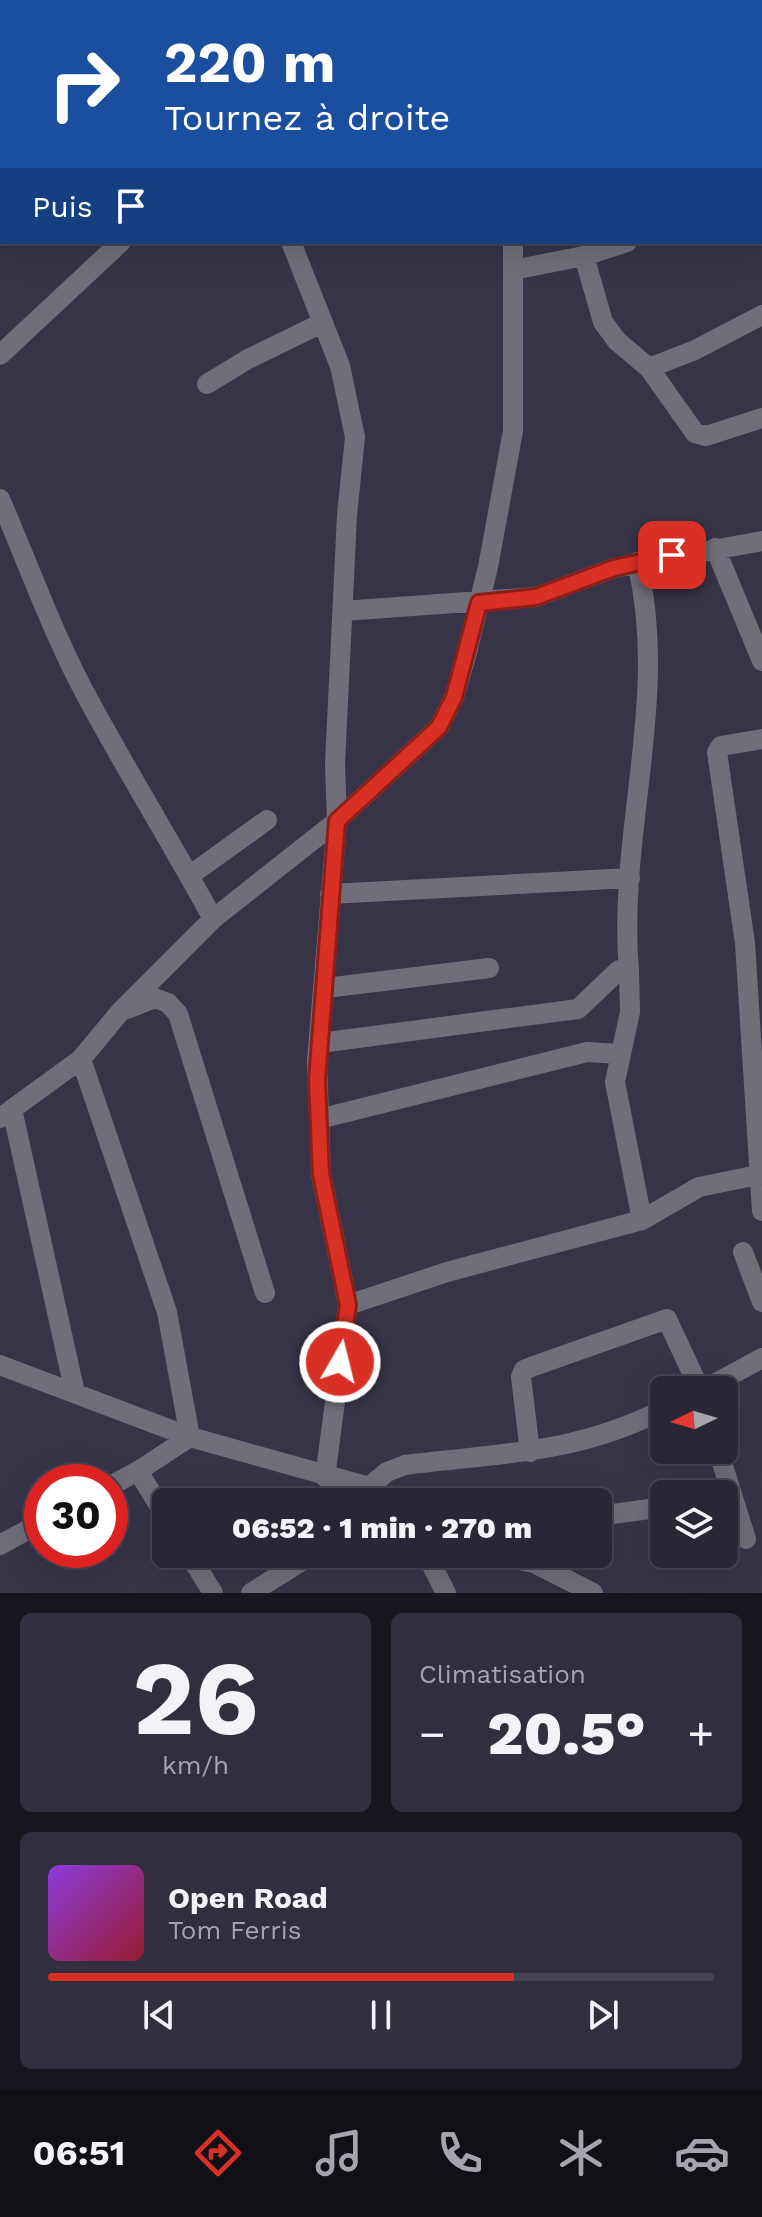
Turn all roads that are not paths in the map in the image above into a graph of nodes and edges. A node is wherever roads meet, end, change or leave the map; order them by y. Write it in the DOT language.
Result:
graph roads {
  1 [pos="119,244"];
  2 [pos="292,244"];
  3 [pos="513,244"];
  4 [pos="621,244"];
  5 [pos="584,256"];
  6 [pos="513,270"];
  7 [pos="762,315"];
  8 [pos="322,323"];
  9 [pos="0,355"];
  10 [pos="649,368"];
  11 [pos="207,384"];
  12 [pos="762,418"];
  13 [pos="0,499"];
  14 [pos="762,541"];
  15 [pos="715,548"];
  16 [pos="637,562"];
  17 [pos="479,603"];
  18 [pos="343,611"];
  19 [pos="762,661"];
  20 [pos="762,739"];
  21 [pos="267,820"];
  22 [pos="337,821"];
  23 [pos="189,876"];
  24 [pos="630,878"];
  25 [pos="330,894"];
  26 [pos="213,919"];
  27 [pos="489,968"];
  28 [pos="629,971"];
  29 [pos="326,988"];
  30 [pos="120,1012"];
  31 [pos="320,1043"];
  32 [pos="620,1054"];
  33 [pos="81,1059"];
  34 [pos="6,1113"];
  35 [pos="319,1119"];
  36 [pos="758,1175"];
  37 [pos="762,1211"];
  38 [pos="642,1220"];
  39 [pos="743,1252"];
  40 [pos="265,1293"];
  41 [pos="762,1302"];
  42 [pos="348,1305"];
  43 [pos="762,1358"];
  44 [pos="0,1365"];
  45 [pos="694,1376"];
  46 [pos="728,1376"];
  47 [pos="75,1393"];
  48 [pos="650,1415"];
  49 [pos="190,1437"];
  50 [pos="530,1452"];
  51 [pos="138,1471"];
  52 [pos="128,1476"];
  53 [pos="325,1477"];
  54 [pos="356,1488"];
  55 [pos="379,1488"];
  56 [pos="152,1494"];
  57 [pos="650,1509"];
  58 [pos="612,1514"];
  59 [pos="738,1522"];
  60 [pos="24,1532"];
  61 [pos="746,1539"];
  62 [pos="0,1545"];
  63 [pos="198,1568"];
  64 [pos="291,1568"];
  65 [pos="433,1568"];
  66 [pos="544,1568"];
  67 [pos="213,1593"];
  68 [pos="251,1593"];
  69 [pos="446,1593"];
  70 [pos="593,1593"];
  1 -- 9 [label="street"];
  2 -- 8 [label="street"];
  3 -- 6 [label="street"];
  4 -- 5 [label="street"];
  5 -- 6 [label="street"];
  5 -- 10 [label="street"];
  6 -- 17 [label="street"];
  7 -- 10 [label="street"];
  8 -- 11 [label="street"];
  8 -- 18 [label="street"];
  10 -- 12 [label="street"];
  13 -- 23 [label="street"];
  14 -- 15 [label="street"];
  15 -- 16 [label="street"];
  15 -- 19 [label="street"];
  16 -- 17 [label="street"];
  16 -- 24 [label="street"];
  17 -- 18 [label="street"];
  17 -- 22 [label="street"];
  18 -- 22 [label="street"];
  20 -- 36 [label="street"];
  21 -- 23 [label="street"];
  22 -- 25 [label="street"];
  22 -- 26 [label="street"];
  23 -- 26 [label="street"];
  24 -- 25 [label="street"];
  24 -- 28 [label="street"];
  25 -- 29 [label="street"];
  26 -- 30 [label="street"];
  27 -- 29 [label="street"];
  28 -- 31 [label="street"];
  28 -- 32 [label="street"];
  29 -- 31 [label="street"];
  30 -- 33 [label="street"];
  30 -- 40 [label="street"];
  31 -- 35 [label="street"];
  32 -- 35 [label="street"];
  32 -- 38 [label="street"];
  33 -- 34 [label="street"];
  33 -- 49 [label="street"];
  34 -- 47 [label="street"];
  35 -- 42 [label="street"];
  36 -- 37 [label="street"];
  36 -- 38 [label="street"];
  38 -- 42 [label="street"];
  39 -- 41 [label="street"];
  42 -- 53 [label="street"];
  43 -- 46 [label="street"];
  44 -- 47 [label="street"];
  45 -- 50 [label="street"];
  47 -- 49 [label="street"];
  48 -- 50 [label="street"];
  49 -- 51 [label="street"];
  49 -- 53 [label="street"];
  50 -- 55 [label="street"];
  51 -- 52 [label="street"];
  51 -- 56 [label="street"];
  53 -- 54 [label="street"];
  57 -- 58 [label="street"];
  59 -- 61 [label="street"];
  60 -- 62 [label="street"];
  63 -- 67 [label="street"];
  64 -- 68 [label="street"];
  65 -- 69 [label="street"];
  66 -- 70 [label="street"];
}
